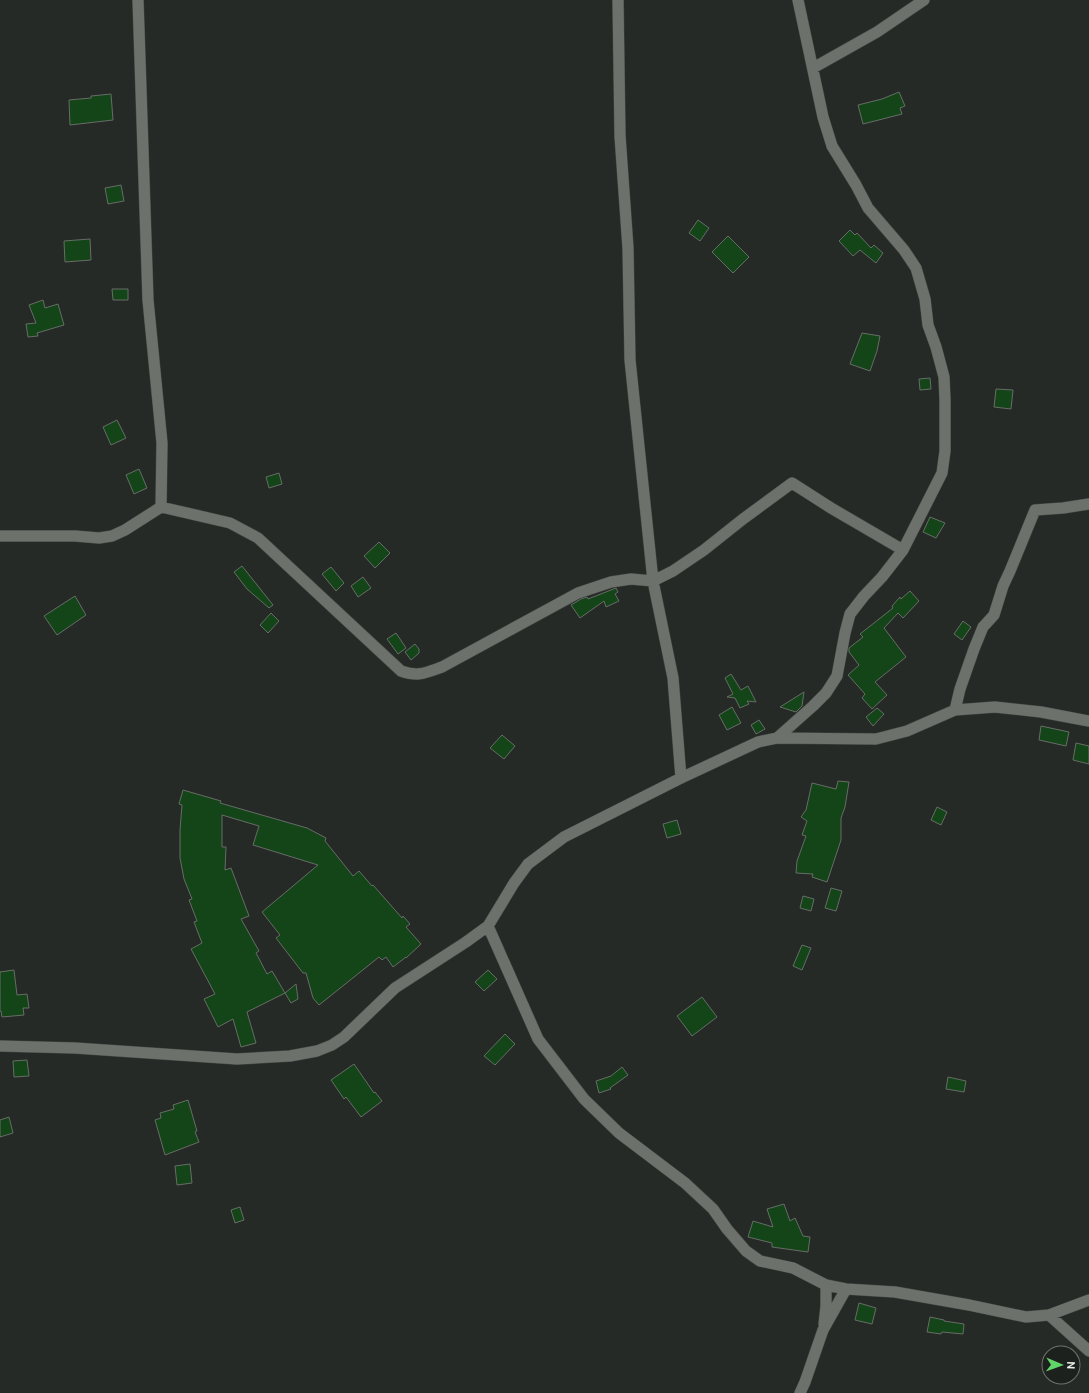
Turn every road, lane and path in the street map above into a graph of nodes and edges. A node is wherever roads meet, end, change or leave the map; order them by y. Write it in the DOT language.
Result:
graph roads {
  1 [pos="138,0"];
  2 [pos="618,0"];
  3 [pos="798,0"];
  4 [pos="924,0"];
  5 [pos="813,68"];
  6 [pos="1089,504"];
  7 [pos="161,507"];
  8 [pos="0,536"];
  9 [pos="903,550"];
  10 [pos="653,581"];
  11 [pos="955,710"];
  12 [pos="1089,721"];
  13 [pos="777,738"];
  14 [pos="681,778"];
  15 [pos="488,926"];
  16 [pos="0,1046"];
  17 [pos="826,1285"];
  18 [pos="846,1289"];
  19 [pos="1089,1300"];
  20 [pos="1049,1316"];
  21 [pos="823,1330"];
  22 [pos="1089,1351"];
  23 [pos="800,1393"];
  1 -- 7 [label="street"];
  2 -- 10 [label="street"];
  3 -- 5 [label="street"];
  4 -- 5 [label="street"];
  5 -- 9 [label="street"];
  6 -- 11 [label="street"];
  7 -- 8 [label="street"];
  7 -- 10 [label="street"];
  9 -- 10 [label="street"];
  9 -- 13 [label="street"];
  10 -- 14 [label="street"];
  11 -- 12 [label="street"];
  11 -- 13 [label="street"];
  13 -- 14 [label="street"];
  14 -- 15 [label="street"];
  15 -- 16 [label="street"];
  15 -- 17 [label="street"];
  17 -- 18 [label="street"];
  17 -- 21 [label="street"];
  18 -- 20 [label="street"];
  18 -- 21 [label="street"];
  19 -- 20 [label="street"];
  20 -- 22 [label="street"];
  21 -- 23 [label="street"];
}
